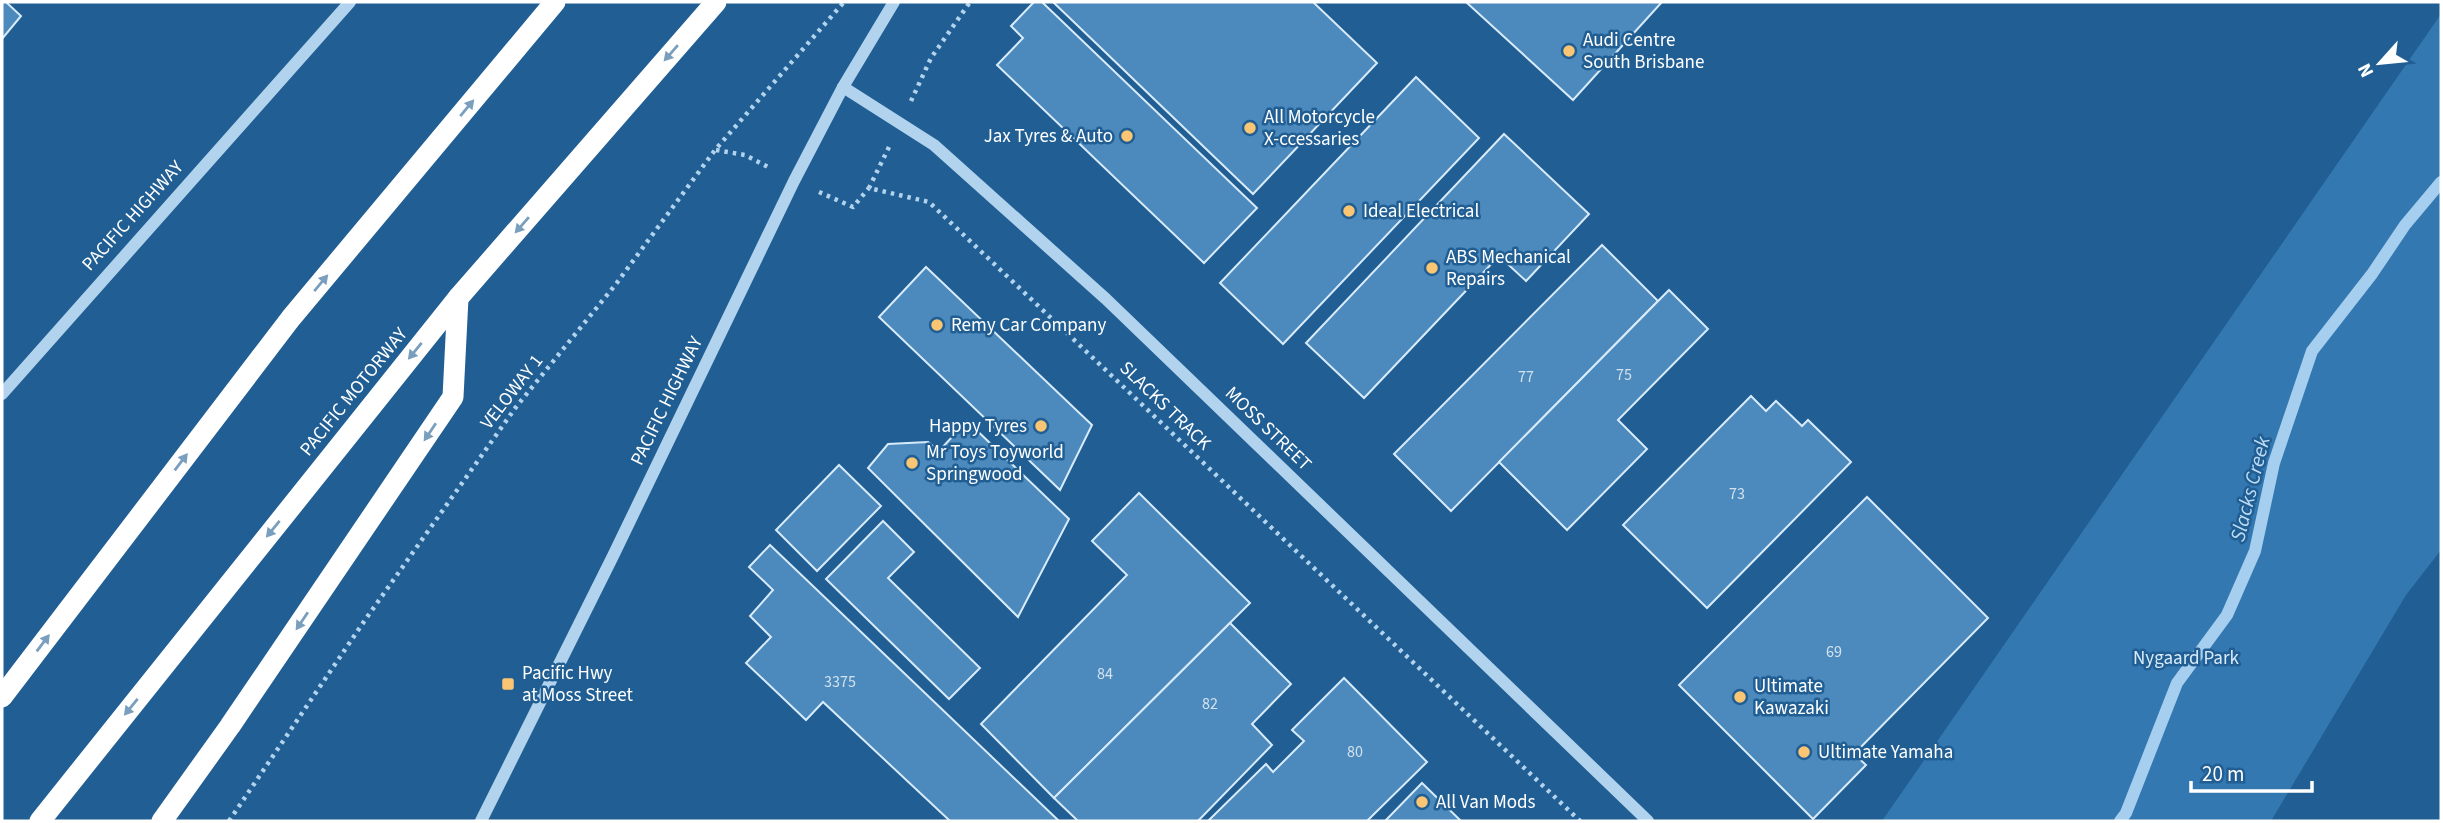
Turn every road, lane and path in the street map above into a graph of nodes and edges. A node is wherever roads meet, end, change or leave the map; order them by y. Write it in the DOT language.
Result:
graph roads {
  1 [pos="350,2"];
  2 [pos="555,2"];
  3 [pos="716,2"];
  4 [pos="844,2"];
  5 [pos="894,2"];
  6 [pos="970,2"];
  7 [pos="843,87"];
  8 [pos="900,123"];
  9 [pos="715,150"];
  10 [pos="745,155"];
  11 [pos="869,188"];
  12 [pos="839,201"];
  13 [pos="458,298"];
  14 [pos="2,394"];
  15 [pos="2,697"];
  16 [pos="40,821"];
  17 [pos="162,821"];
  18 [pos="229,821"];
  19 [pos="481,821"];
  20 [pos="1580,821"];
  21 [pos="1647,821"];
  1 -- 14 [label="street, PACIFIC HIGHWAY"];
  15 -- 2 [label="highway, one-way"];
  3 -- 13 [label="highway, PACIFIC MOTORWAY, one-way"];
  4 -- 9 [label="path, VELOWAY 1"];
  5 -- 7 [label="street, PACIFIC HIGHWAY"];
  6 -- 8 [label="path"];
  7 -- 8 [label="street, MOSS STREET"];
  7 -- 19 [label="street, PACIFIC HIGHWAY"];
  8 -- 11 [label="path"];
  8 -- 21 [label="street, MOSS STREET"];
  9 -- 10 [label="path"];
  9 -- 18 [label="path, VELOWAY 1"];
  11 -- 12 [label="path"];
  11 -- 20 [label="path, SLACKS TRACK"];
  13 -- 16 [label="highway, PACIFIC MOTORWAY, one-way"];
  13 -- 17 [label="highway, one-way"];
}
